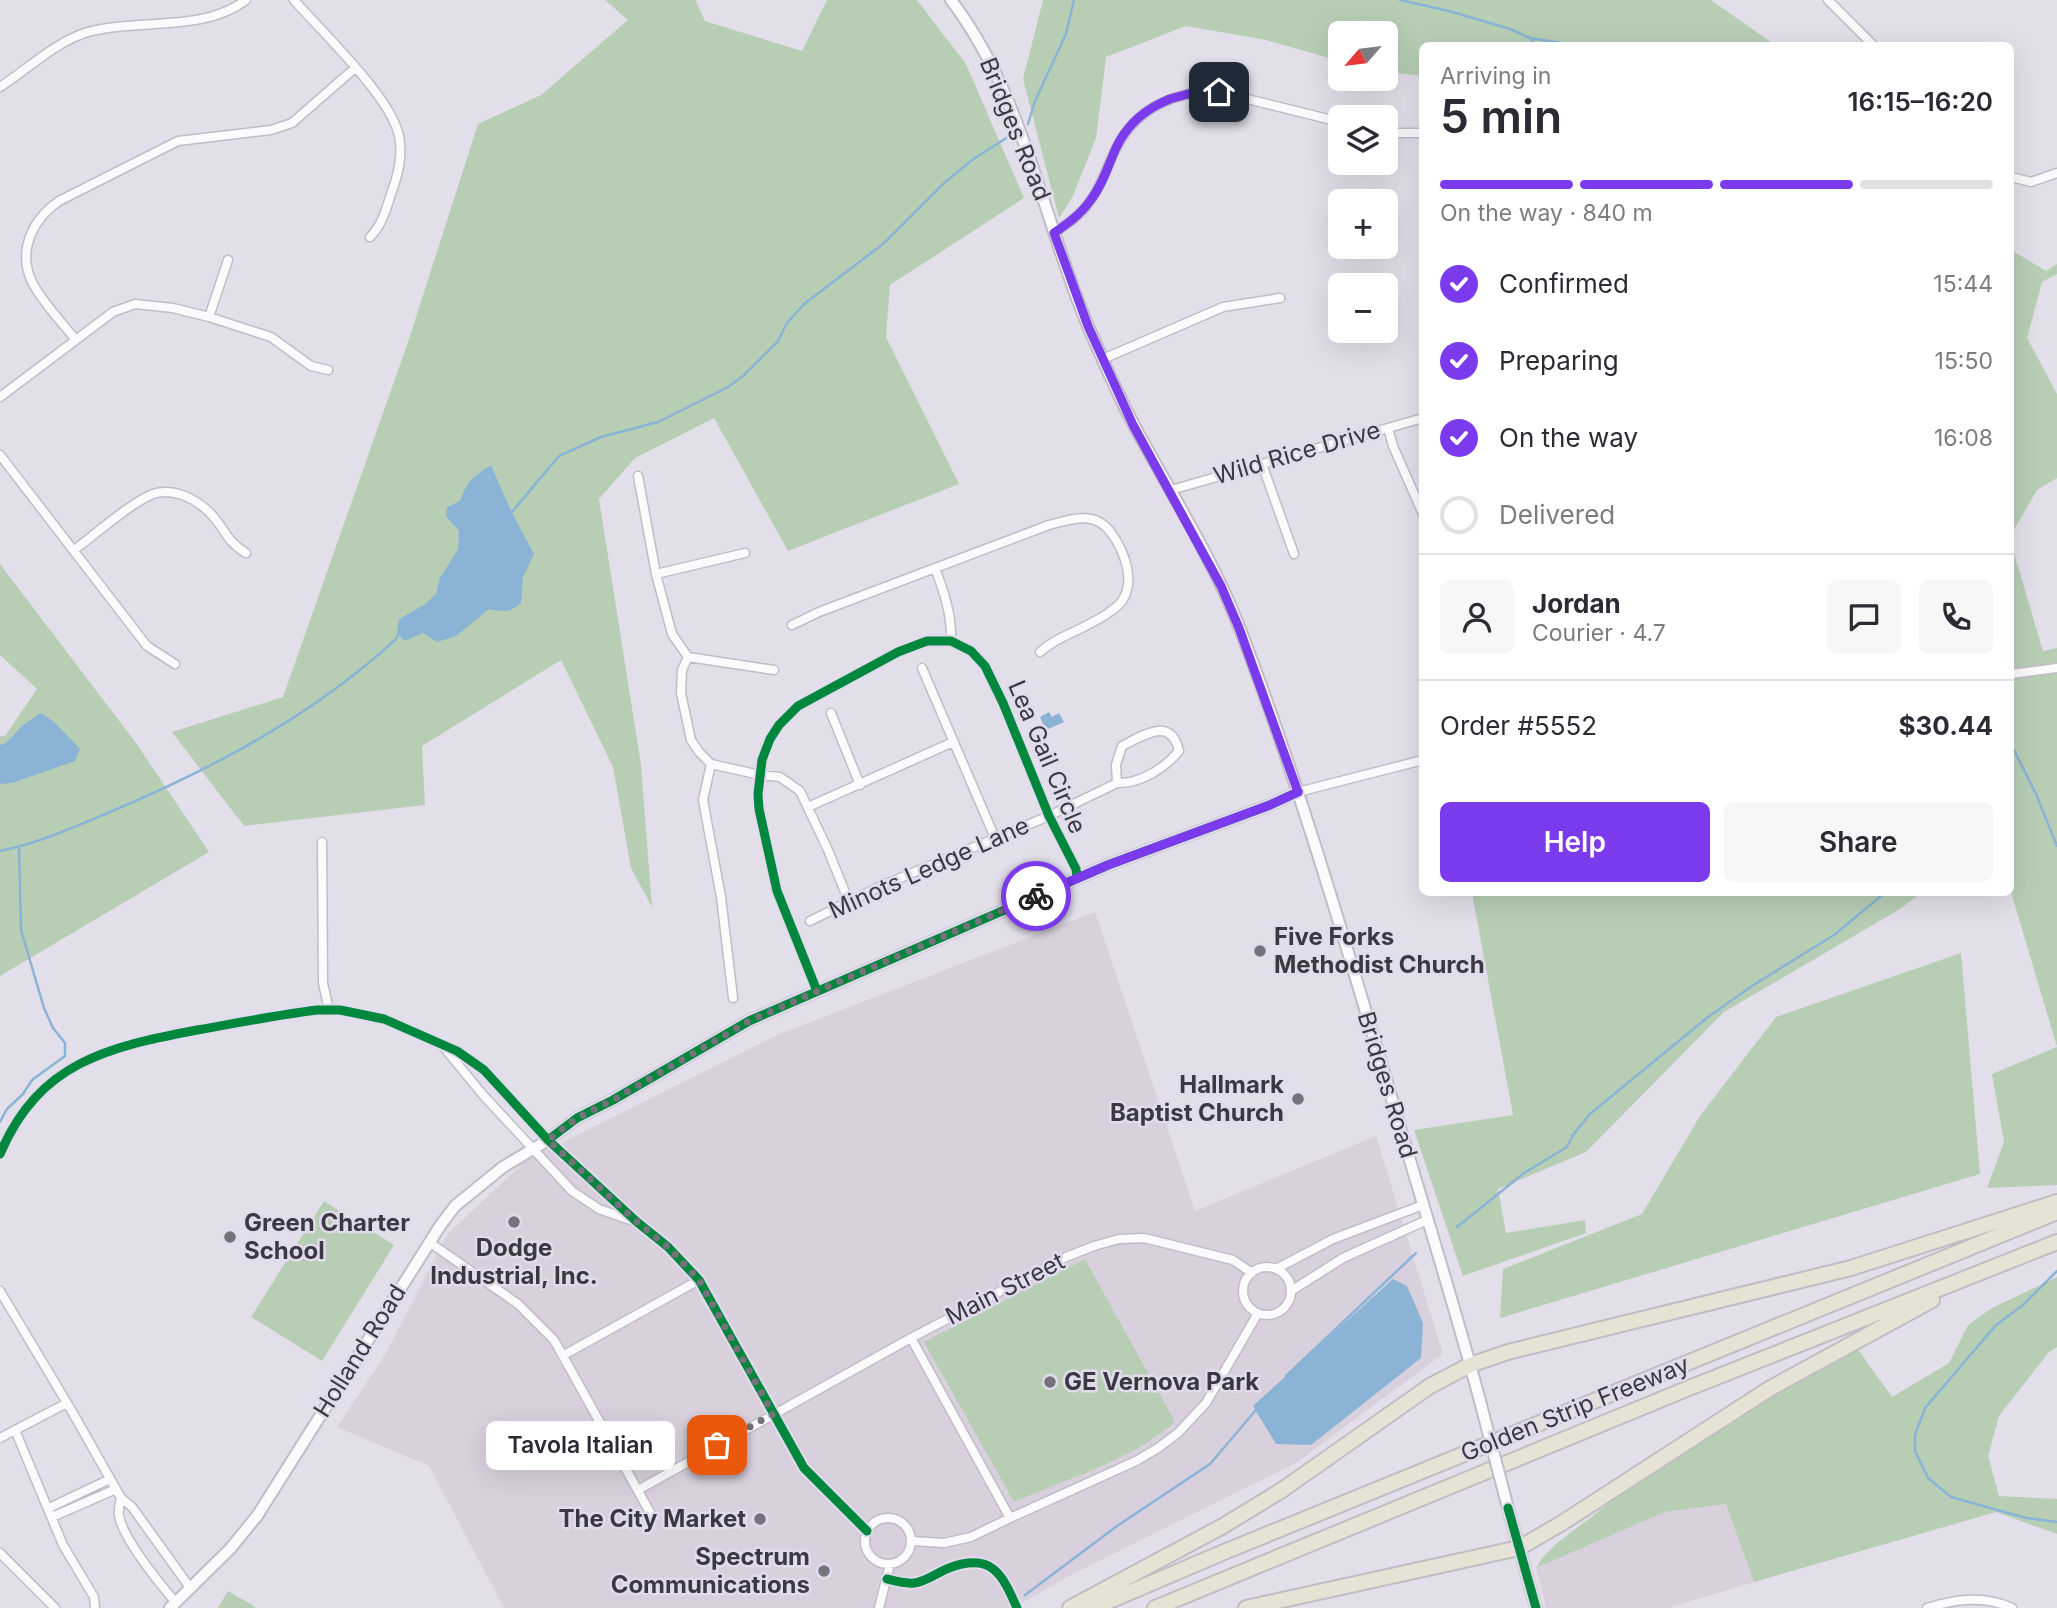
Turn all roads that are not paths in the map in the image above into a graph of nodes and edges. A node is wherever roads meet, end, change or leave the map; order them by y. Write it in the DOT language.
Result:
graph roads {
  1 [pos="246,0"];
  2 [pos="294,0"];
  3 [pos="951,0"];
  4 [pos="1828,0"];
  5 [pos="1870,42"];
  6 [pos="355,68"];
  7 [pos="0,87"];
  8 [pos="1328,119"];
  9 [pos="1398,133"];
  10 [pos="1419,133"];
  11 [pos="2057,173"];
  12 [pos="2014,178"];
  13 [pos="1054,233"];
  14 [pos="370,237"];
  15 [pos="228,260"];
  16 [pos="1280,298"];
  17 [pos="209,317"];
  18 [pos="75,339"];
  19 [pos="1103,359"];
  20 [pos="328,370"];
  21 [pos="0,397"];
  22 [pos="1419,419"];
  23 [pos="1388,428"];
  24 [pos="0,455"];
  25 [pos="1262,464"];
  26 [pos="638,476"];
  27 [pos="1171,490"];
  28 [pos="1419,505"];
  29 [pos="74,550"];
  30 [pos="246,553"];
  31 [pos="745,553"];
  32 [pos="1294,554"];
  33 [pos="935,568"];
  34 [pos="656,574"];
  35 [pos="792,625"];
  36 [pos="951,641"];
  37 [pos="1040,652"];
  38 [pos="688,657"];
  39 [pos="175,664"];
  40 [pos="922,668"];
  41 [pos="2057,668"];
  42 [pos="774,670"];
  43 [pos="2014,674"];
  44 [pos="831,713"];
  45 [pos="953,742"];
  46 [pos="1419,761"];
  47 [pos="710,764"];
  48 [pos="760,775"];
  49 [pos="1117,783"];
  50 [pos="860,785"];
  51 [pos="1298,792"];
  52 [pos="808,807"];
  53 [pos="1049,816"];
  54 [pos="995,838"];
  55 [pos="322,842"];
  56 [pos="1077,878"];
  57 [pos="849,902"];
  58 [pos="810,921"];
  59 [pos="817,991"];
  60 [pos="733,998"];
  61 [pos="329,1010"];
  62 [pos="440,1043"];
  63 [pos="548,1140"];
  64 [pos="533,1148"];
  65 [pos="0,1154"];
  66 [pos="2057,1202"];
  67 [pos="1423,1205"];
  68 [pos="2057,1212"];
  69 [pos="1427,1220"];
  70 [pos="637,1222"];
  71 [pos="429,1242"];
  72 [pos="2057,1242"];
  73 [pos="1276,1269"];
  74 [pos="1252,1273"];
  75 [pos="1976,1276"];
  76 [pos="699,1280"];
  77 [pos="1290,1291"];
  78 [pos="0,1292"];
  79 [pos="1258,1314"];
  80 [pos="911,1338"];
  81 [pos="564,1355"];
  82 [pos="1470,1365"];
  83 [pos="67,1402"];
  84 [pos="773,1414"];
  85 [pos="15,1430"];
  86 [pos="0,1438"];
  87 [pos="110,1479"];
  88 [pos="116,1489"];
  89 [pos="638,1490"];
  90 [pos="121,1498"];
  91 [pos="50,1513"];
  92 [pos="652,1516"];
  93 [pos="1010,1518"];
  94 [pos="867,1531"];
  95 [pos="912,1541"];
  96 [pos="1519,1548"];
  97 [pos="0,1553"];
  98 [pos="890,1564"];
  99 [pos="191,1590"];
  100 [pos="173,1605"];
  101 [pos="55,1608"];
  102 [pos="95,1608"];
  103 [pos="879,1608"];
  104 [pos="1070,1608"];
  105 [pos="1093,1608"];
  106 [pos="1155,1608"];
  107 [pos="1246,1608"];
  108 [pos="1536,1608"];
  109 [pos="1927,1608"];
  110 [pos="2012,1608"];
  1 -- 7 [label="street"];
  2 -- 6 [label="street"];
  3 -- 13 [label="main road, Bridges Road"];
  4 -- 5 [label="street"];
  6 -- 14 [label="street"];
  6 -- 18 [label="street"];
  8 -- 13 [label="street"];
  9 -- 10 [label="street"];
  11 -- 12 [label="street"];
  13 -- 19 [label="main road, Bridges Road"];
  15 -- 17 [label="street"];
  16 -- 19 [label="street"];
  17 -- 18 [label="street"];
  17 -- 20 [label="street"];
  18 -- 21 [label="street"];
  19 -- 27 [label="main road, Bridges Road"];
  22 -- 23 [label="street, Wild Rice Drive"];
  23 -- 25 [label="street, Wild Rice Drive"];
  23 -- 28 [label="street"];
  24 -- 29 [label="street"];
  25 -- 27 [label="street, Wild Rice Drive"];
  25 -- 32 [label="street"];
  26 -- 34 [label="street"];
  27 -- 51 [label="main road, Bridges Road"];
  29 -- 30 [label="street"];
  29 -- 39 [label="street"];
  31 -- 34 [label="street"];
  33 -- 35 [label="street"];
  33 -- 36 [label="street"];
  33 -- 37 [label="street"];
  34 -- 38 [label="street"];
  36 -- 48 [label="street"];
  36 -- 53 [label="street, Lea Gail Circle"];
  38 -- 42 [label="street"];
  38 -- 47 [label="street"];
  40 -- 45 [label="street"];
  41 -- 43 [label="street"];
  44 -- 50 [label="street"];
  45 -- 50 [label="street"];
  45 -- 54 [label="street"];
  46 -- 51 [label="street, Holland Road"];
  47 -- 48 [label="street"];
  47 -- 60 [label="street"];
  48 -- 52 [label="street"];
  48 -- 59 [label="street"];
  49 -- 49 [label="street, Minots Ledge Lane"];
  49 -- 53 [label="street, Minots Ledge Lane"];
  50 -- 52 [label="street"];
  51 -- 56 [label="main road, Holland Road"];
  51 -- 67 [label="main road, Bridges Road"];
  52 -- 57 [label="street"];
  53 -- 54 [label="street, Minots Ledge Lane"];
  53 -- 56 [label="street, Lea Gail Circle"];
  54 -- 57 [label="street, Minots Ledge Lane"];
  55 -- 61 [label="street"];
  56 -- 59 [label="main road, Holland Road"];
  57 -- 58 [label="street, Minots Ledge Lane"];
  59 -- 63 [label="main road, Holland Road"];
  61 -- 62 [label="street"];
  61 -- 65 [label="street"];
  62 -- 63 [label="street"];
  62 -- 64 [label="street"];
  63 -- 64 [label="main road, Holland Road"];
  63 -- 70 [label="street"];
  64 -- 70 [label="street"];
  64 -- 71 [label="main road, Holland Road"];
  66 -- 82 [label="highway"];
  67 -- 69 [label="main road, Bridges Road"];
  67 -- 73 [label="street"];
  68 -- 105 [label="highway, Golden Strip Freeway"];
  69 -- 77 [label="street"];
  69 -- 82 [label="main road, Bridges Road"];
  70 -- 76 [label="street"];
  71 -- 81 [label="street"];
  71 -- 99 [label="main road, Holland Road"];
  72 -- 75 [label="highway, Golden Strip Freeway"];
  73 -- 74 [label="street"];
  73 -- 77 [label="street"];
  74 -- 79 [label="street"];
  74 -- 80 [label="street, Main Street"];
  75 -- 96 [label="highway"];
  75 -- 106 [label="highway, Golden Strip Freeway"];
  76 -- 81 [label="street"];
  76 -- 84 [label="street"];
  77 -- 79 [label="street"];
  78 -- 83 [label="street"];
  79 -- 93 [label="street"];
  80 -- 84 [label="street, Main Street"];
  80 -- 93 [label="street"];
  81 -- 89 [label="street"];
  82 -- 96 [label="main road, Bridges Road, bridge"];
  82 -- 104 [label="highway"];
  83 -- 85 [label="street"];
  83 -- 87 [label="street"];
  84 -- 89 [label="street, Main Street"];
  84 -- 94 [label="street"];
  85 -- 86 [label="street"];
  85 -- 91 [label="street"];
  87 -- 88 [label="street"];
  87 -- 91 [label="street"];
  88 -- 90 [label="street"];
  88 -- 91 [label="street"];
  89 -- 92 [label="street"];
  90 -- 99 [label="street"];
  90 -- 100 [label="street"];
  91 -- 102 [label="street"];
  93 -- 95 [label="street"];
  94 -- 95 [label="street"];
  94 -- 98 [label="street"];
  95 -- 98 [label="street"];
  96 -- 107 [label="highway"];
  96 -- 108 [label="main road, Bridges Road"];
  97 -- 101 [label="street"];
  98 -- 103 [label="street"];
  99 -- 100 [label="main road, Holland Road"];
  109 -- 110 [label="street"];
}
